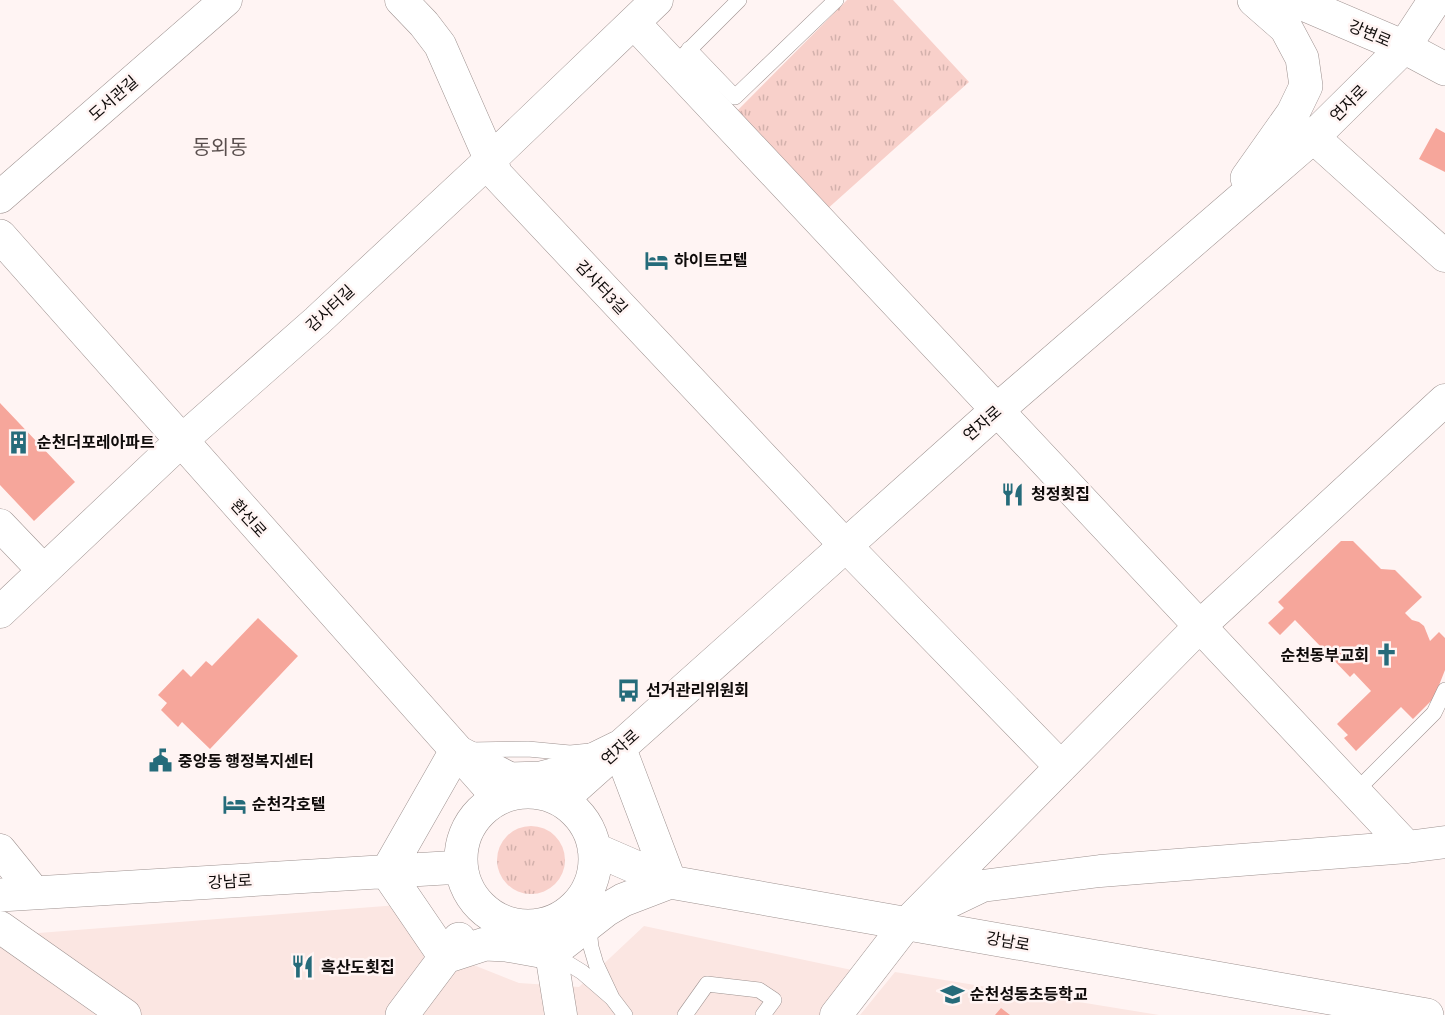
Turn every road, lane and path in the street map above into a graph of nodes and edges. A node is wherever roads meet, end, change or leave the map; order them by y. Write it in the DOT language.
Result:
graph roads {
  1 [pos="226,0"];
  2 [pos="401,0"];
  3 [pos="657,0"];
  4 [pos="739,0"];
  5 [pos="836,0"];
  6 [pos="1254,0"];
  7 [pos="1294,0"];
  8 [pos="1435,1"];
  9 [pos="634,23"];
  10 [pos="1404,47"];
  11 [pos="681,57"];
  12 [pos="1445,69"];
  13 [pos="1313,137"];
  14 [pos="490,160"];
  15 [pos="0,197"];
  16 [pos="1219,218"];
  17 [pos="0,236"];
  18 [pos="1445,256"];
  19 [pos="1445,400"];
  20 [pos="996,411"];
  21 [pos="181,441"];
  22 [pos="0,525"];
  23 [pos="845,544"];
  24 [pos="43,570"];
  25 [pos="0,612"];
  26 [pos="1200,626"];
  27 [pos="1445,690"];
  28 [pos="620,747"];
  29 [pos="456,751"];
  30 [pos="1061,767"];
  31 [pos="1355,792"];
  32 [pos="499,798"];
  33 [pos="561,800"];
  34 [pos="1445,842"];
  35 [pos="1407,847"];
  36 [pos="594,849"];
  37 [pos="0,850"];
  38 [pos="460,867"];
  39 [pos="387,872"];
  40 [pos="670,882"];
  41 [pos="34,892"];
  42 [pos="0,895"];
  43 [pos="587,909"];
  44 [pos="483,910"];
  45 [pos="907,923"];
  46 [pos="0,927"];
  47 [pos="551,938"];
  48 [pos="445,957"];
  49 [pos="612,998"];
  50 [pos="125,1015"];
  51 [pos="402,1015"];
  52 [pos="561,1015"];
  53 [pos="625,1015"];
  54 [pos="685,1015"];
  55 [pos="763,1015"];
  56 [pos="836,1015"];
  57 [pos="1427,1015"];
  1 -- 15 [label="street, 도서관길"];
  2 -- 14 [label="street, 감사터3길"];
  3 -- 9 [label="street, 감사터길"];
  4 -- 11 [label="lane"];
  5 -- 11 [label="lane"];
  6 -- 16 [label="main road"];
  7 -- 10 [label="main road, 강변로"];
  8 -- 10 [label="main road, 연자로"];
  9 -- 11 [label="street"];
  9 -- 14 [label="street, 감사터길"];
  10 -- 12 [label="main road, 강변로"];
  10 -- 13 [label="main road, 연자로"];
  11 -- 20 [label="street"];
  13 -- 16 [label="main road, 연자로"];
  13 -- 18 [label="street"];
  14 -- 21 [label="street, 감사터길"];
  14 -- 23 [label="street, 감사터3길"];
  16 -- 20 [label="main road, 연자로"];
  17 -- 21 [label="main road, 환선로"];
  19 -- 26 [label="street"];
  20 -- 23 [label="main road, 연자로"];
  20 -- 26 [label="street"];
  21 -- 24 [label="street, 감사터길"];
  21 -- 29 [label="main road, 환선로"];
  22 -- 24 [label="street"];
  23 -- 28 [label="main road, 연자로"];
  23 -- 30 [label="street, 감사터3길"];
  24 -- 25 [label="street, 감사터길"];
  26 -- 30 [label="street"];
  26 -- 31 [label="street"];
  27 -- 31 [label="lane"];
  28 -- 29 [label="main road"];
  28 -- 33 [label="main road, 연자로"];
  28 -- 40 [label="main road"];
  29 -- 32 [label="main road, 환선로"];
  29 -- 39 [label="main road"];
  30 -- 45 [label="street"];
  31 -- 35 [label="street"];
  32 -- 33 [label="main road"];
  32 -- 38 [label="main road"];
  33 -- 36 [label="main road"];
  34 -- 35 [label="street"];
  35 -- 45 [label="street"];
  36 -- 40 [label="main road, 강남로"];
  36 -- 43 [label="main road"];
  37 -- 41 [label="street"];
  38 -- 39 [label="main road, 강남로"];
  38 -- 44 [label="main road"];
  39 -- 41 [label="main road, 강남로"];
  39 -- 48 [label="main road"];
  40 -- 43 [label="main road"];
  40 -- 45 [label="main road, 강남로"];
  41 -- 42 [label="main road, 강남로"];
  43 -- 47 [label="main road"];
  43 -- 49 [label="lane"];
  44 -- 47 [label="main road"];
  44 -- 48 [label="main road"];
  45 -- 56 [label="street"];
  45 -- 57 [label="main road, 강남로"];
  46 -- 50 [label="street"];
  47 -- 48 [label="main road"];
  47 -- 49 [label="lane"];
  47 -- 52 [label="street"];
  48 -- 51 [label="main road"];
  49 -- 53 [label="lane"];
  54 -- 55 [label="lane"];
}
